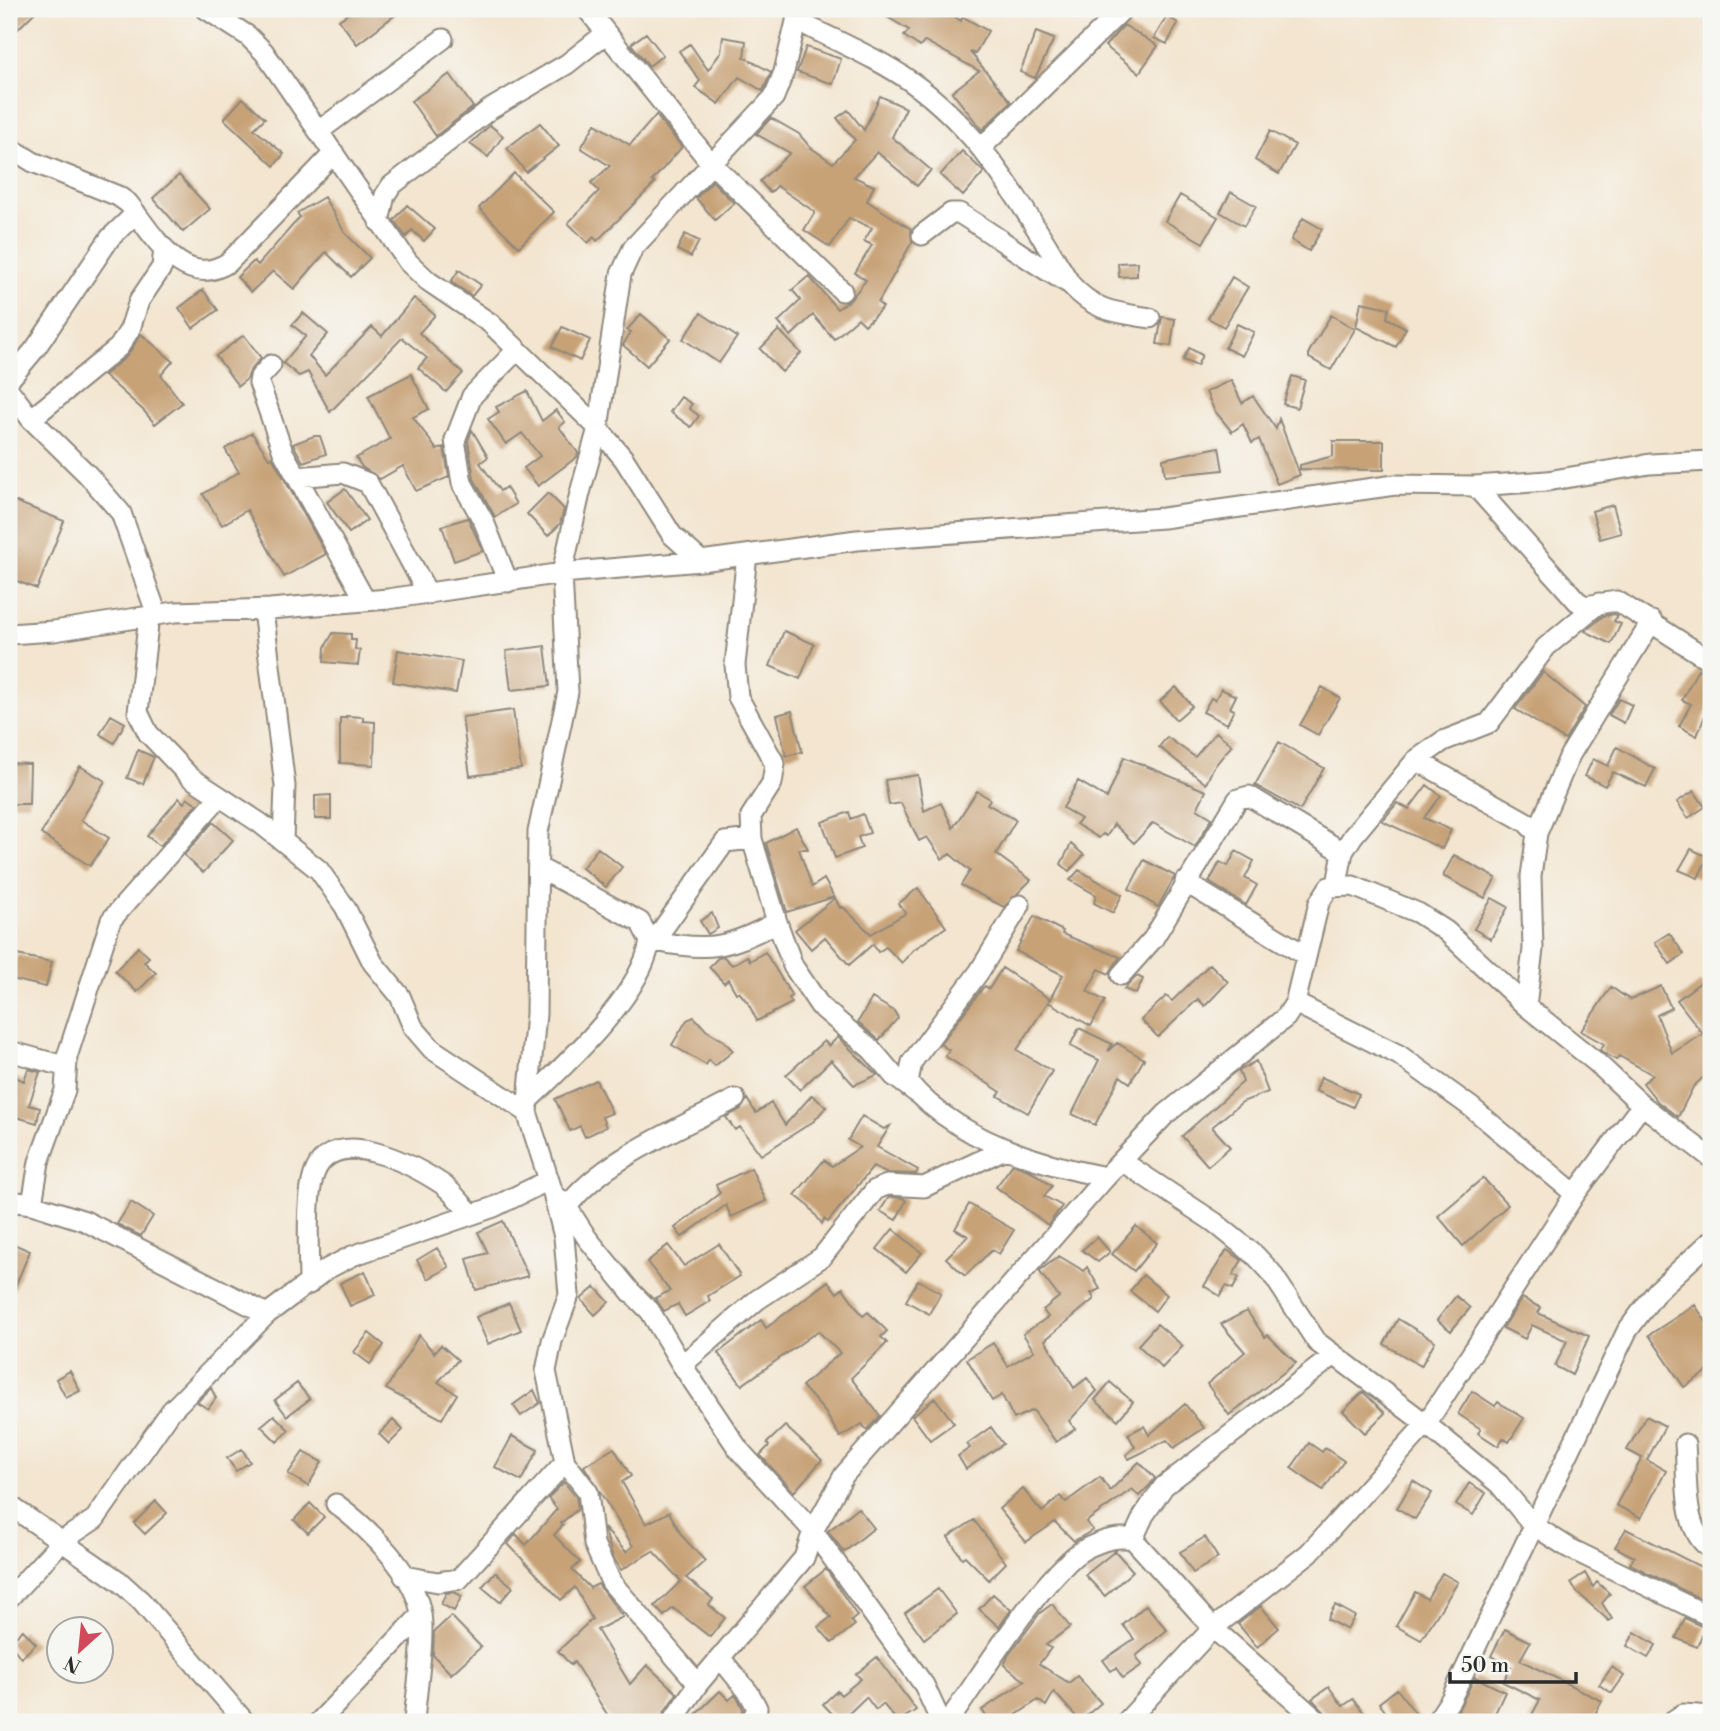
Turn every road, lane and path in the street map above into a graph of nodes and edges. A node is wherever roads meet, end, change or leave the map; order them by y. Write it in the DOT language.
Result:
graph roads {
  1 [pos="206,9"];
  2 [pos="587,9"];
  3 [pos="1123,9"];
  4 [pos="798,14"];
  5 [pos="606,34"];
  6 [pos="443,38"];
  7 [pos="319,131"];
  8 [pos="9,147"];
  9 [pos="982,147"];
  10 [pos="334,153"];
  11 [pos="710,162"];
  12 [pos="136,213"];
  13 [pos="379,222"];
  14 [pos="922,235"];
  15 [pos="164,248"];
  16 [pos="1071,285"];
  17 [pos="842,291"];
  18 [pos="1150,318"];
  19 [pos="517,350"];
  20 [pos="271,365"];
  21 [pos="9,380"];
  22 [pos="9,390"];
  23 [pos="30,419"];
  24 [pos="598,428"];
  25 [pos="1711,461"];
  26 [pos="297,477"];
  27 [pos="1475,486"];
  28 [pos="747,555"];
  29 [pos="701,561"];
  30 [pos="562,573"];
  31 [pos="508,582"];
  32 [pos="428,594"];
  33 [pos="365,600"];
  34 [pos="1599,603"];
  35 [pos="263,610"];
  36 [pos="153,616"];
  37 [pos="1652,621"];
  38 [pos="9,634"];
  39 [pos="1711,661"];
  40 [pos="1416,760"];
  41 [pos="219,797"];
  42 [pos="1537,833"];
  43 [pos="752,839"];
  44 [pos="283,840"];
  45 [pos="1343,852"];
  46 [pos="539,868"];
  47 [pos="1185,882"];
  48 [pos="1337,884"];
  49 [pos="1020,905"];
  50 [pos="776,922"];
  51 [pos="652,944"];
  52 [pos="1305,956"];
  53 [pos="1121,975"];
  54 [pos="1295,1003"];
  55 [pos="1526,1006"];
  56 [pos="9,1051"];
  57 [pos="67,1061"];
  58 [pos="917,1093"];
  59 [pos="735,1099"];
  60 [pos="1642,1105"];
  61 [pos="527,1107"];
  62 [pos="1005,1149"];
  63 [pos="1711,1158"];
  64 [pos="1123,1161"];
  65 [pos="1106,1177"];
  66 [pos="550,1187"];
  67 [pos="1575,1194"];
  68 [pos="9,1201"];
  69 [pos="32,1204"];
  70 [pos="567,1207"];
  71 [pos="472,1214"];
  72 [pos="1711,1241"];
  73 [pos="309,1284"];
  74 [pos="267,1314"];
  75 [pos="1333,1356"];
  76 [pos="682,1365"];
  77 [pos="1426,1424"];
  78 [pos="1685,1444"];
  79 [pos="565,1462"];
  80 [pos="336,1504"];
  81 [pos="9,1505"];
  82 [pos="1533,1525"];
  83 [pos="813,1531"];
  84 [pos="1133,1539"];
  85 [pos="62,1541"];
  86 [pos="1711,1549"];
  87 [pos="404,1576"];
  88 [pos="9,1598"];
  89 [pos="421,1615"];
  90 [pos="1711,1617"];
  91 [pos="1213,1628"];
  92 [pos="722,1660"];
  93 [pos="698,1684"];
  94 [pos="1711,1716"];
  95 [pos="245,1722"];
  96 [pos="319,1722"];
  97 [pos="414,1722"];
  98 [pos="672,1722"];
  99 [pos="751,1722"];
  100 [pos="941,1722"];
  101 [pos="948,1722"];
  102 [pos="1126,1722"];
  103 [pos="1319,1722"];
  104 [pos="1436,1722"];
  105 [pos="1671,1722"];
  1 -- 7 [label="street"];
  2 -- 5 [label="street"];
  3 -- 9 [label="street"];
  4 -- 9 [label="street"];
  4 -- 11 [label="street"];
  5 -- 11 [label="street"];
  5 -- 13 [label="street"];
  6 -- 7 [label="street"];
  7 -- 10 [label="street"];
  8 -- 12 [label="street"];
  9 -- 16 [label="street"];
  10 -- 13 [label="street"];
  10 -- 15 [label="street"];
  11 -- 17 [label="street"];
  11 -- 24 [label="street"];
  12 -- 15 [label="street"];
  12 -- 21 [label="street"];
  13 -- 19 [label="street"];
  14 -- 16 [label="street"];
  15 -- 23 [label="street"];
  16 -- 18 [label="street"];
  19 -- 24 [label="street"];
  19 -- 31 [label="street"];
  20 -- 26 [label="street"];
  22 -- 23 [label="street"];
  23 -- 36 [label="street"];
  24 -- 29 [label="street"];
  24 -- 30 [label="street"];
  25 -- 27 [label="street"];
  26 -- 32 [label="street"];
  26 -- 33 [label="street"];
  27 -- 28 [label="street"];
  27 -- 34 [label="street"];
  28 -- 29 [label="street"];
  28 -- 43 [label="street"];
  29 -- 30 [label="street"];
  30 -- 31 [label="street"];
  30 -- 46 [label="street"];
  31 -- 32 [label="street"];
  32 -- 33 [label="street"];
  33 -- 35 [label="street"];
  34 -- 37 [label="street"];
  34 -- 40 [label="street"];
  35 -- 36 [label="street"];
  35 -- 44 [label="street"];
  36 -- 38 [label="street"];
  36 -- 41 [label="street"];
  37 -- 39 [label="street"];
  37 -- 42 [label="street"];
  40 -- 42 [label="street"];
  40 -- 45 [label="street"];
  41 -- 44 [label="street"];
  41 -- 57 [label="street"];
  42 -- 55 [label="street"];
  43 -- 50 [label="street"];
  43 -- 51 [label="street"];
  44 -- 61 [label="street"];
  45 -- 47 [label="street"];
  45 -- 48 [label="street"];
  46 -- 51 [label="street"];
  46 -- 61 [label="street"];
  47 -- 52 [label="street"];
  47 -- 53 [label="street"];
  48 -- 52 [label="street"];
  48 -- 55 [label="street"];
  49 -- 58 [label="street"];
  50 -- 51 [label="street"];
  50 -- 58 [label="street"];
  51 -- 61 [label="street"];
  52 -- 54 [label="street"];
  54 -- 64 [label="street"];
  54 -- 67 [label="street"];
  55 -- 60 [label="street"];
  56 -- 57 [label="street"];
  57 -- 69 [label="street"];
  58 -- 62 [label="street"];
  59 -- 70 [label="street"];
  60 -- 63 [label="street"];
  60 -- 67 [label="street"];
  61 -- 66 [label="street"];
  62 -- 65 [label="street"];
  62 -- 76 [label="street"];
  64 -- 65 [label="street"];
  64 -- 75 [label="street"];
  65 -- 83 [label="street"];
  66 -- 70 [label="street"];
  66 -- 71 [label="street"];
  66 -- 79 [label="street"];
  67 -- 77 [label="street"];
  68 -- 69 [label="street"];
  69 -- 74 [label="street"];
  70 -- 76 [label="street"];
  71 -- 73 [label="street"];
  71 -- 73 [label="street"];
  72 -- 82 [label="street"];
  73 -- 74 [label="street"];
  74 -- 85 [label="street"];
  75 -- 77 [label="street"];
  75 -- 84 [label="street"];
  76 -- 83 [label="street"];
  77 -- 82 [label="street"];
  77 -- 91 [label="street"];
  78 -- 86 [label="street"];
  79 -- 87 [label="street"];
  79 -- 93 [label="street"];
  80 -- 87 [label="street"];
  81 -- 85 [label="street"];
  82 -- 90 [label="street"];
  82 -- 104 [label="street"];
  83 -- 92 [label="street"];
  83 -- 100 [label="street"];
  84 -- 91 [label="street"];
  84 -- 101 [label="street"];
  85 -- 88 [label="street"];
  85 -- 95 [label="street"];
  87 -- 89 [label="street"];
  89 -- 96 [label="street"];
  89 -- 97 [label="street"];
  91 -- 102 [label="street"];
  91 -- 103 [label="street"];
  92 -- 93 [label="street"];
  92 -- 99 [label="street"];
  93 -- 98 [label="street"];
  94 -- 105 [label="street"];
}
